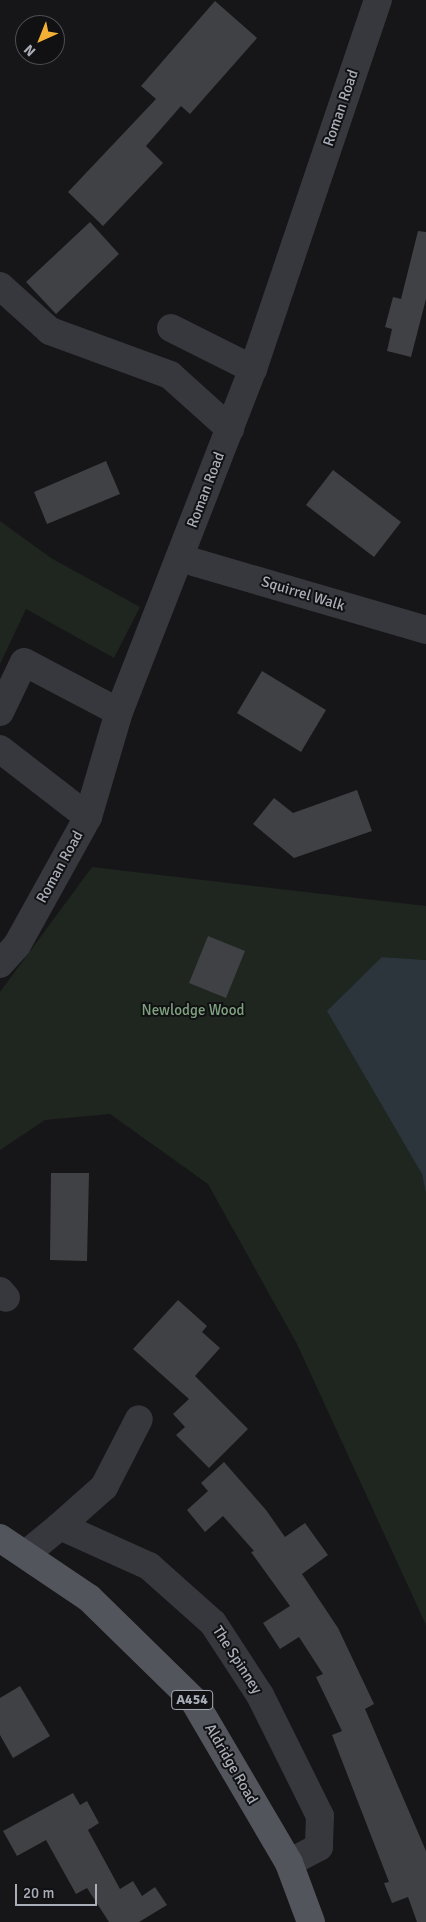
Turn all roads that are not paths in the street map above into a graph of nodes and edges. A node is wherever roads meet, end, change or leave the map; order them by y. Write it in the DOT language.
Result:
graph roads {
  1 [pos="378,0"];
  2 [pos="0,286"];
  3 [pos="171,328"];
  4 [pos="253,369"];
  5 [pos="230,430"];
  6 [pos="180,558"];
  7 [pos="426,630"];
  8 [pos="0,712"];
  9 [pos="119,712"];
  10 [pos="0,749"];
  11 [pos="88,817"];
  12 [pos="0,964"];
  13 [pos="139,1419"];
  14 [pos="60,1526"];
  15 [pos="0,1538"];
  16 [pos="26,1554"];
  17 [pos="289,1864"];
  18 [pos="311,1922"];
  1 -- 4 [label="street, Roman Road"];
  2 -- 5 [label="street"];
  3 -- 4 [label="street"];
  4 -- 5 [label="street, Roman Road"];
  5 -- 6 [label="street, Roman Road"];
  6 -- 7 [label="street, Squirrel Walk"];
  6 -- 9 [label="street, Roman Road"];
  8 -- 9 [label="street"];
  9 -- 11 [label="street, Roman Road"];
  10 -- 11 [label="street"];
  11 -- 12 [label="street, Roman Road"];
  13 -- 14 [label="street"];
  14 -- 16 [label="street"];
  14 -- 17 [label="street, The Spinney"];
  15 -- 16 [label="main road, Aldridge Road / A454"];
  16 -- 17 [label="main road, Aldridge Road / A454"];
  17 -- 18 [label="main road, Aldridge Road / A454"];
}
